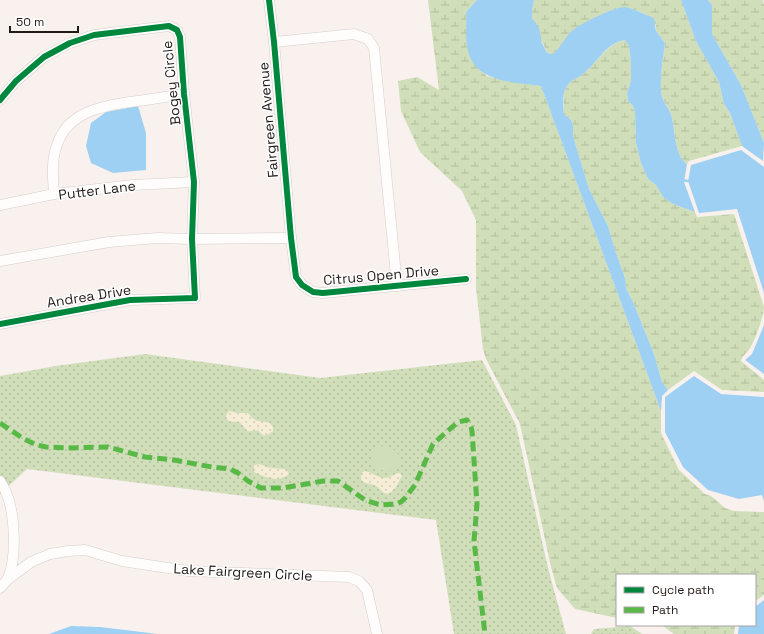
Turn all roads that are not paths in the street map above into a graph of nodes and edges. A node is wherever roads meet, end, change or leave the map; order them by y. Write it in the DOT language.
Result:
graph roads {
  1 [pos="269,0"];
  2 [pos="274,42"];
  3 [pos="184,94"];
  4 [pos="0,100"];
  5 [pos="194,182"];
  6 [pos="54,194"];
  7 [pos="0,205"];
  8 [pos="291,238"];
  9 [pos="192,239"];
  10 [pos="0,261"];
  11 [pos="466,279"];
  12 [pos="398,286"];
  13 [pos="0,324"];
  14 [pos="0,482"];
  15 [pos="3,584"];
  16 [pos="377,634"];
  1 -- 2 [label="street, Fairgreen Avenue"];
  2 -- 8 [label="street, Fairgreen Avenue"];
  2 -- 12 [label="street, Citrus Open Drive"];
  3 -- 4 [label="street, Bogey Circle"];
  3 -- 5 [label="street, Bogey Circle"];
  3 -- 6 [label="street"];
  5 -- 6 [label="street, Putter Lane"];
  5 -- 9 [label="street, Bogey Circle"];
  6 -- 7 [label="street, Putter Lane"];
  8 -- 9 [label="street"];
  8 -- 12 [label="street, Citrus Open Drive"];
  9 -- 10 [label="street"];
  9 -- 13 [label="street, Andrea Drive"];
  11 -- 12 [label="street, Citrus Open Drive"];
  14 -- 15 [label="street"];
  15 -- 16 [label="street, Lake Fairgreen Circle"];
}
